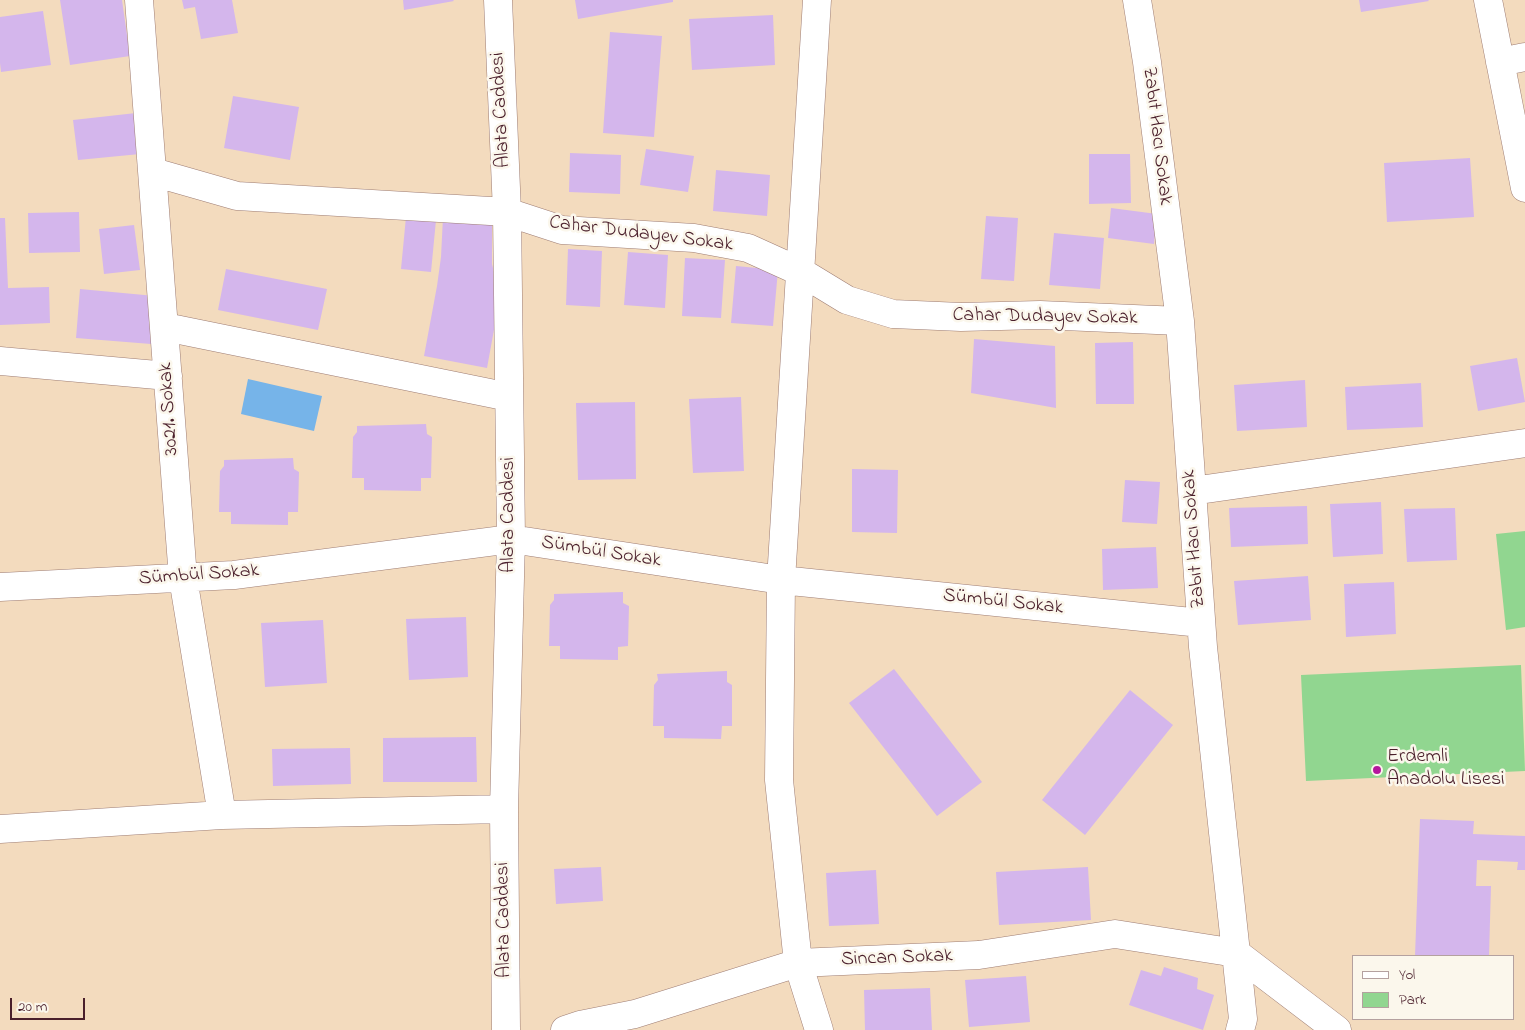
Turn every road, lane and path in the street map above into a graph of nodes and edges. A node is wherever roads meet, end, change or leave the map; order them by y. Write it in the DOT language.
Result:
graph roads {
  1 [pos="139,0"];
  2 [pos="498,0"];
  3 [pos="817,0"];
  4 [pos="1137,0"];
  5 [pos="1488,0"];
  6 [pos="1512,59"];
  7 [pos="153,172"];
  8 [pos="1525,188"];
  9 [pos="507,212"];
  10 [pos="801,272"];
  11 [pos="1180,321"];
  12 [pos="165,327"];
  13 [pos="0,361"];
  14 [pos="168,376"];
  15 [pos="509,398"];
  16 [pos="1525,443"];
  17 [pos="1192,491"];
  18 [pos="511,539"];
  19 [pos="183,578"];
  20 [pos="781,580"];
  21 [pos="0,587"];
  22 [pos="1201,623"];
  23 [pos="504,810"];
  24 [pos="222,815"];
  25 [pos="0,829"];
  26 [pos="1236,953"];
  27 [pos="798,963"];
  28 [pos="506,1030"];
  29 [pos="565,1030"];
  30 [pos="818,1030"];
  31 [pos="1240,1030"];
  32 [pos="1337,1030"];
  1 -- 7 [label="street, 3021. Sokak"];
  2 -- 9 [label="street, Alata Caddesi"];
  3 -- 10 [label="street"];
  4 -- 11 [label="street, Zabıt Hacı Sokak"];
  5 -- 6 [label="street"];
  6 -- 8 [label="street"];
  7 -- 9 [label="street, Cahar Dudayev Sokak"];
  7 -- 12 [label="street, 3021. Sokak"];
  9 -- 10 [label="street, Cahar Dudayev Sokak"];
  9 -- 15 [label="street, Alata Caddesi"];
  10 -- 11 [label="street, Cahar Dudayev Sokak"];
  10 -- 20 [label="street"];
  11 -- 17 [label="street, Zabıt Hacı Sokak"];
  12 -- 14 [label="street, 3021. Sokak"];
  12 -- 15 [label="street"];
  13 -- 14 [label="street"];
  14 -- 19 [label="street, 3021. Sokak"];
  15 -- 18 [label="street, Alata Caddesi"];
  16 -- 17 [label="street"];
  17 -- 22 [label="street, Zabıt Hacı Sokak"];
  18 -- 19 [label="street, Sümbül Sokak"];
  18 -- 20 [label="street, Sümbül Sokak"];
  18 -- 23 [label="street, Alata Caddesi"];
  19 -- 21 [label="street, Sümbül Sokak"];
  19 -- 24 [label="street, 3021. Sokak"];
  20 -- 22 [label="street, Sümbül Sokak"];
  20 -- 27 [label="street"];
  22 -- 26 [label="street, Zabıt Hacı Sokak"];
  23 -- 24 [label="street"];
  23 -- 28 [label="street, Alata Caddesi"];
  24 -- 25 [label="street"];
  26 -- 27 [label="street, Sincan Sokak"];
  26 -- 31 [label="street, Zabıt Hacı Sokak"];
  26 -- 32 [label="street"];
  27 -- 29 [label="street, Sincan Sokak"];
  27 -- 30 [label="street"];
}
